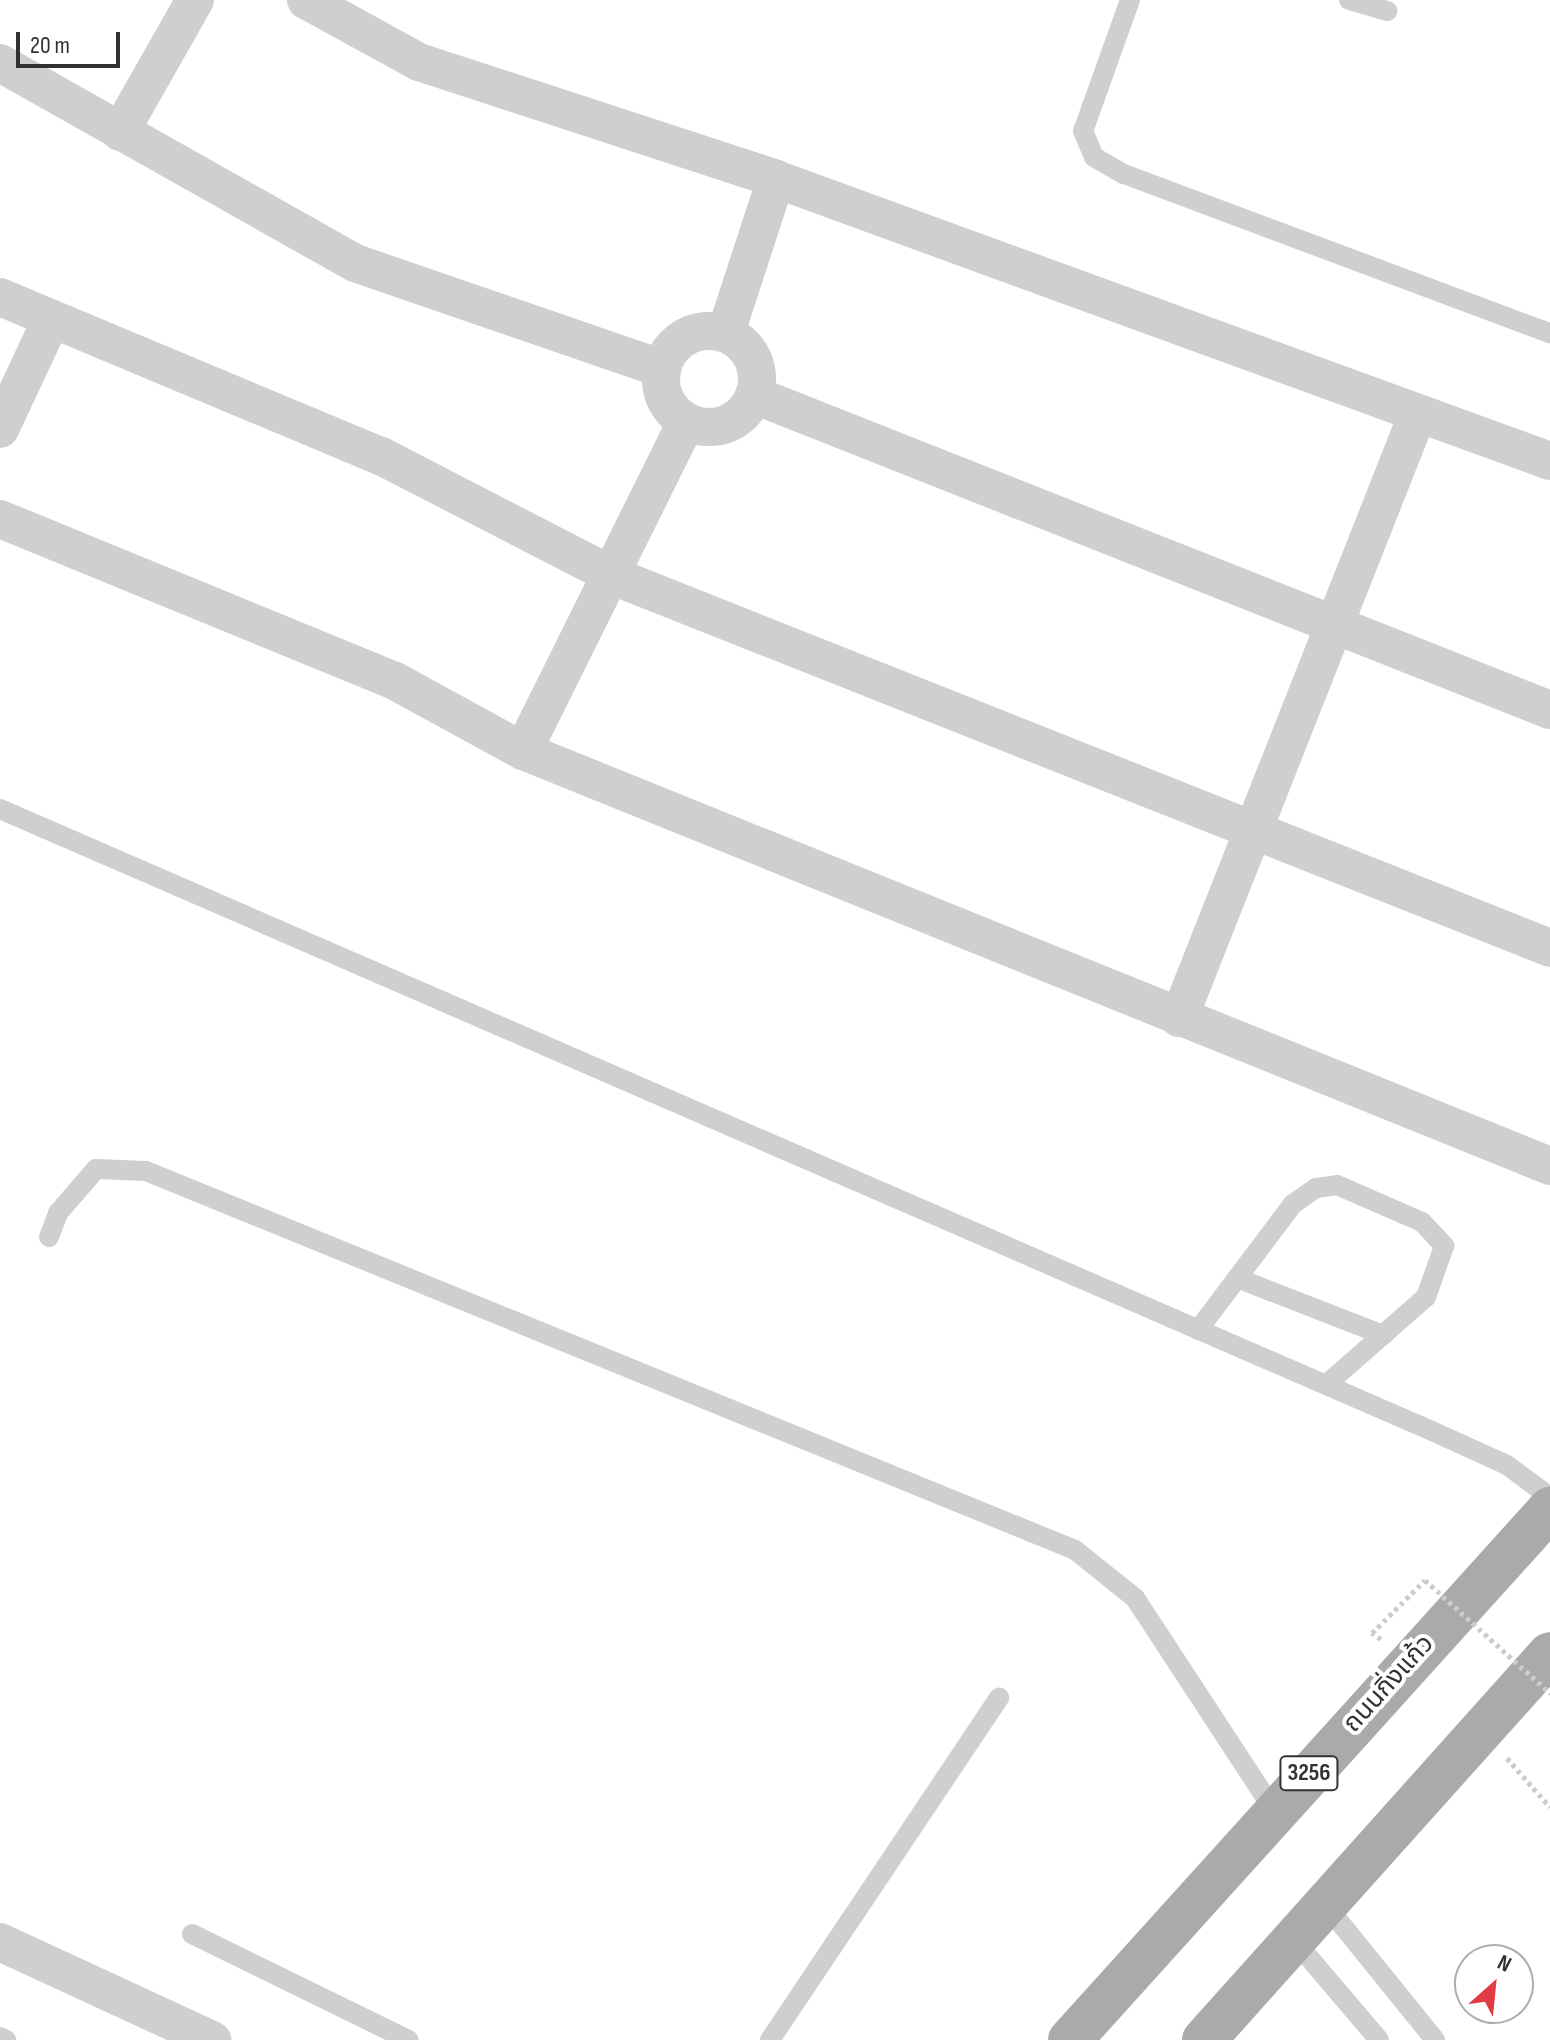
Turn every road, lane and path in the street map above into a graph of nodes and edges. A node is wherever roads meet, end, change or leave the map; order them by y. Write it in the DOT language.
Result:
graph roads {
  1 [pos="195,0"];
  2 [pos="306,0"];
  3 [pos="1130,0"];
  4 [pos="1349,0"];
  5 [pos="1387,11"];
  6 [pos="0,63"];
  7 [pos="120,132"];
  8 [pos="776,179"];
  9 [pos="0,297"];
  10 [pos="51,320"];
  11 [pos="726,332"];
  12 [pos="1550,333"];
  13 [pos="662,369"];
  14 [pos="754,395"];
  15 [pos="1418,413"];
  16 [pos="686,422"];
  17 [pos="0,429"];
  18 [pos="1550,461"];
  19 [pos="0,519"];
  20 [pos="613,576"];
  21 [pos="1333,626"];
  22 [pos="1550,710"];
  23 [pos="523,751"];
  24 [pos="0,809"];
  25 [pos="1251,830"];
  26 [pos="1550,948"];
  27 [pos="1179,1018"];
  28 [pos="1550,1166"];
  29 [pos="49,1237"];
  30 [pos="1237,1278"];
  31 [pos="1198,1330"];
  32 [pos="1383,1335"];
  33 [pos="1326,1385"];
  34 [pos="1550,1497"];
  35 [pos="1550,1509"];
  36 [pos="1425,1580"];
  37 [pos="1550,1654"];
  38 [pos="1550,1693"];
  39 [pos="999,1698"];
  40 [pos="1482,1730"];
  41 [pos="1550,1807"];
  42 [pos="1275,1812"];
  43 [pos="1325,1904"];
  44 [pos="192,1934"];
  45 [pos="1294,1940"];
  46 [pos="0,1942"];
  47 [pos="0,2037"];
  48 [pos="6,2040"];
  49 [pos="212,2040"];
  50 [pos="408,2040"];
  51 [pos="770,2040"];
  52 [pos="1070,2040"];
  53 [pos="1204,2040"];
  54 [pos="1379,2040"];
  55 [pos="1435,2040"];
  1 -- 7 [label="street"];
  2 -- 8 [label="street"];
  3 -- 12 [label="lane"];
  4 -- 5 [label="lane"];
  6 -- 7 [label="street"];
  7 -- 13 [label="street"];
  8 -- 11 [label="street"];
  8 -- 15 [label="street"];
  9 -- 10 [label="street"];
  10 -- 17 [label="street"];
  10 -- 20 [label="street"];
  11 -- 13 [label="street"];
  11 -- 14 [label="street"];
  13 -- 16 [label="street"];
  14 -- 16 [label="street"];
  14 -- 21 [label="street"];
  15 -- 18 [label="street"];
  15 -- 21 [label="street"];
  16 -- 20 [label="street"];
  19 -- 23 [label="street"];
  20 -- 23 [label="street"];
  20 -- 25 [label="street"];
  21 -- 22 [label="street"];
  21 -- 25 [label="street"];
  23 -- 27 [label="street"];
  24 -- 31 [label="lane"];
  25 -- 26 [label="street"];
  25 -- 27 [label="street"];
  27 -- 28 [label="street"];
  29 -- 42 [label="lane"];
  30 -- 31 [label="lane"];
  30 -- 32 [label="lane"];
  30 -- 32 [label="lane"];
  31 -- 33 [label="lane"];
  32 -- 33 [label="lane"];
  33 -- 34 [label="lane"];
  35 -- 42 [label="main road, ถนนกิ่งแก้ว / 3256"];
  36 -- 38 [label="path, bridge"];
  37 -- 40 [label="main road"];
  39 -- 51 [label="lane"];
  40 -- 41 [label="path"];
  40 -- 43 [label="main road"];
  42 -- 52 [label="main road, ถนนกิ่งแก้ว / 3256"];
  43 -- 45 [label="main road"];
  43 -- 55 [label="lane"];
  44 -- 50 [label="lane"];
  45 -- 53 [label="main road"];
  45 -- 54 [label="lane"];
  46 -- 49 [label="street"];
  47 -- 48 [label="lane"];
}
